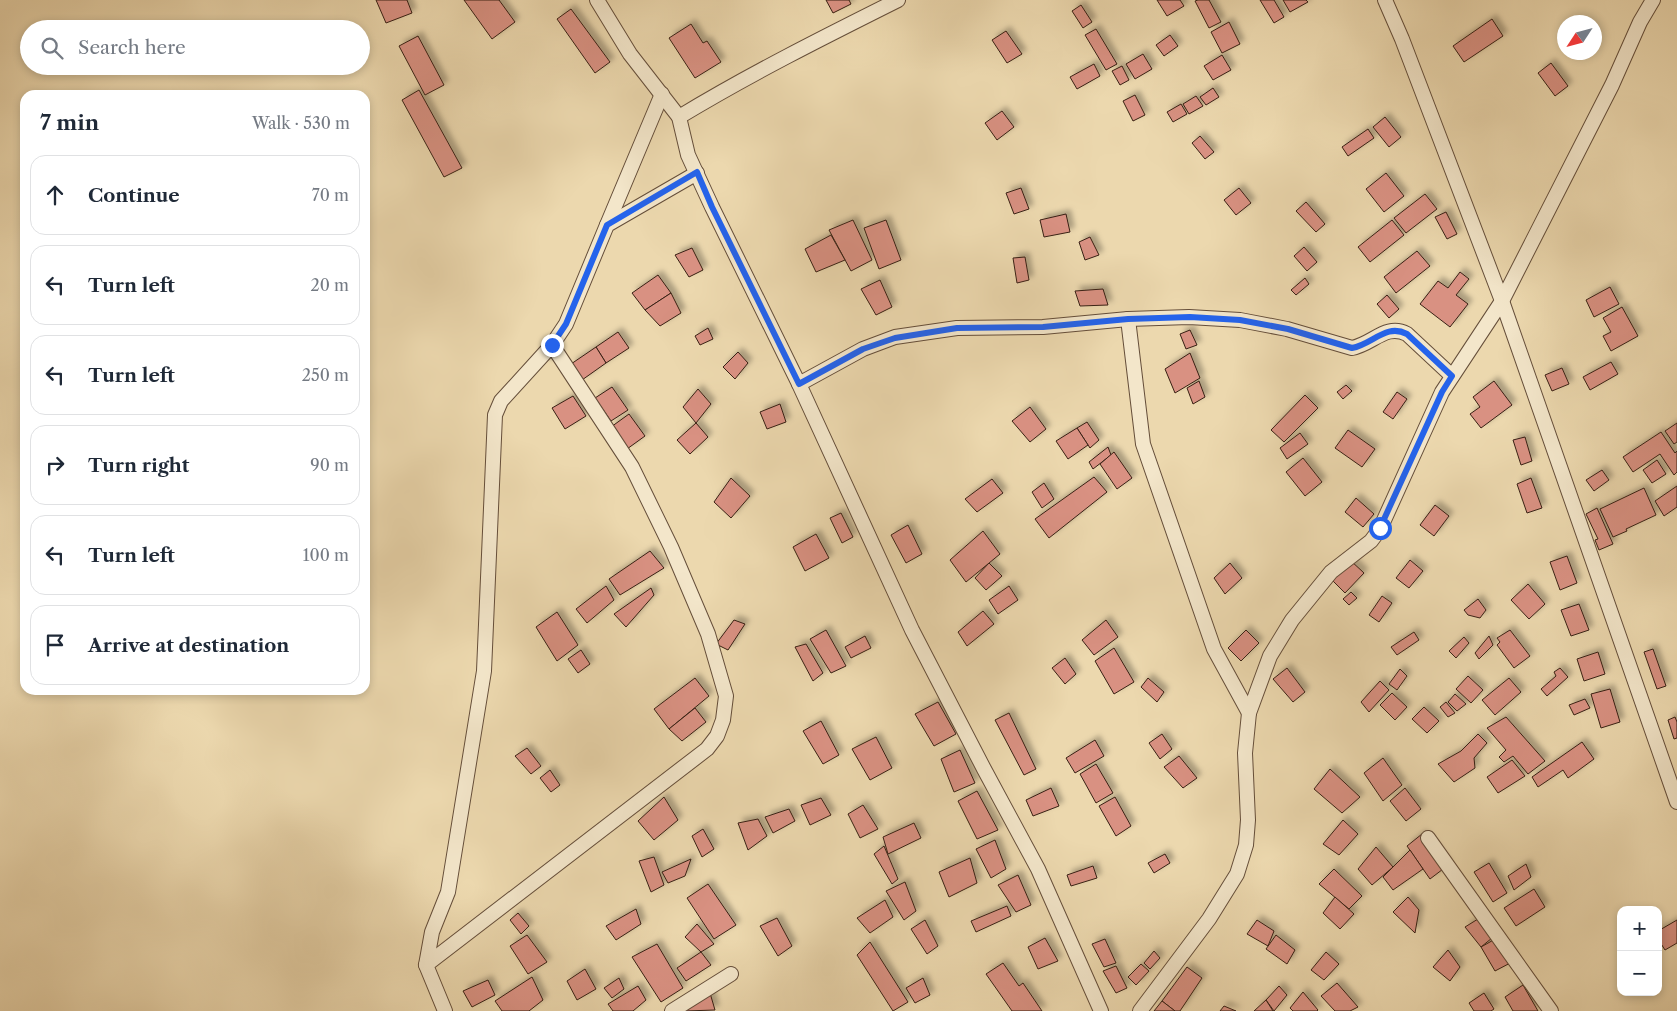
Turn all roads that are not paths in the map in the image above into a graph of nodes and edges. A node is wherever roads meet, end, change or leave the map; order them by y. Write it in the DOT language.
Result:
graph roads {
  1 [pos="597,0"];
  2 [pos="898,0"];
  3 [pos="1385,0"];
  4 [pos="1653,0"];
  5 [pos="662,94"];
  6 [pos="680,117"];
  7 [pos="697,172"];
  8 [pos="607,225"];
  9 [pos="1502,301"];
  10 [pos="1128,319"];
  11 [pos="552,345"];
  12 [pos="1452,376"];
  13 [pos="799,384"];
  14 [pos="1249,713"];
  15 [pos="1677,802"];
  16 [pos="1428,838"];
  17 [pos="426,964"];
  18 [pos="731,974"];
  19 [pos="445,1011"];
  20 [pos="672,1011"];
  21 [pos="1101,1011"];
  22 [pos="1140,1011"];
  23 [pos="1551,1011"];
  1 -- 5 [label="street"];
  2 -- 6 [label="street"];
  3 -- 9 [label="street"];
  4 -- 9 [label="street"];
  5 -- 6 [label="street"];
  5 -- 8 [label="street"];
  6 -- 7 [label="street"];
  7 -- 8 [label="street"];
  7 -- 13 [label="street"];
  8 -- 11 [label="street"];
  9 -- 12 [label="street"];
  9 -- 15 [label="street"];
  10 -- 12 [label="street"];
  10 -- 13 [label="street"];
  10 -- 14 [label="street"];
  11 -- 17 [label="street"];
  11 -- 17 [label="street"];
  12 -- 14 [label="street"];
  13 -- 21 [label="street"];
  14 -- 22 [label="street"];
  16 -- 23 [label="street"];
  17 -- 19 [label="street"];
  18 -- 20 [label="street"];
}
